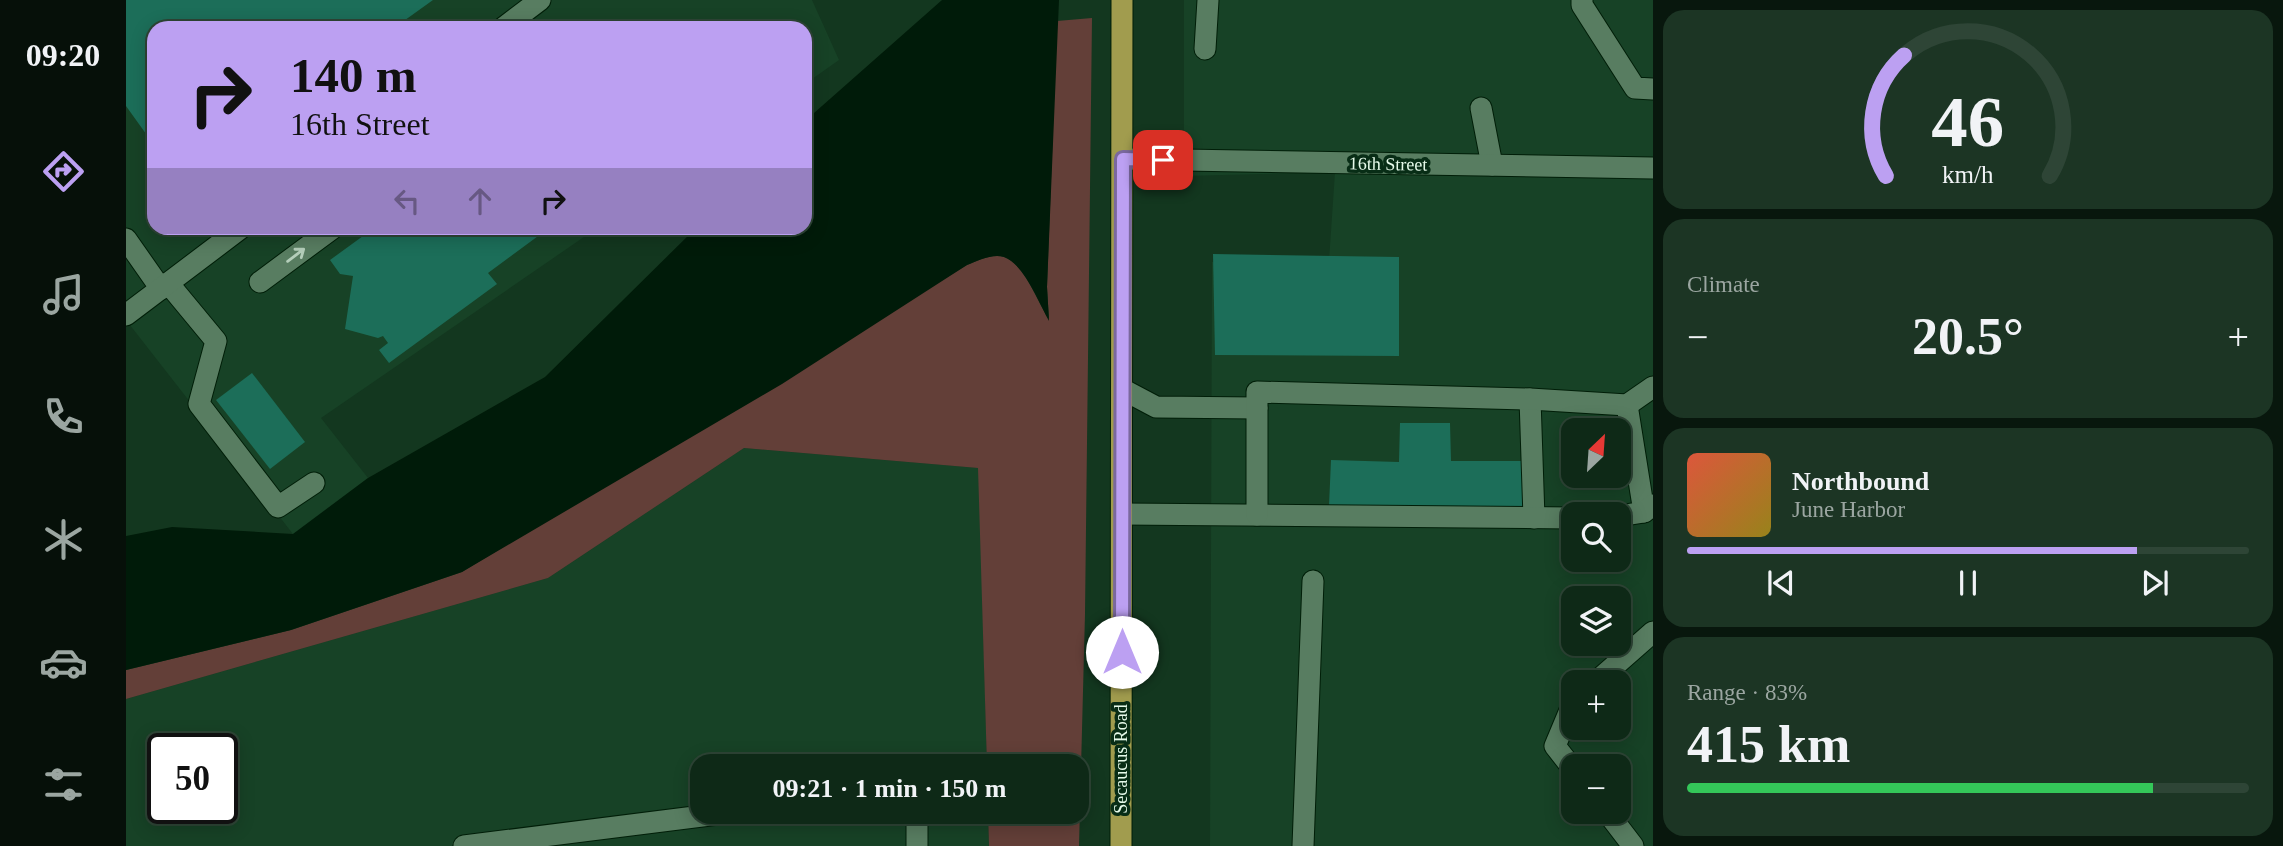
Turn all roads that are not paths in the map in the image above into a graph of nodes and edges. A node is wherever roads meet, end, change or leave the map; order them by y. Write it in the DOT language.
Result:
graph roads {
  1 [pos="540,0"];
  2 [pos="1122,0"];
  3 [pos="1208,0"];
  4 [pos="1582,0"];
  5 [pos="516,7"];
  6 [pos="1205,49"];
  7 [pos="1653,89"];
  8 [pos="1481,108"];
  9 [pos="1123,159"];
  10 [pos="1492,165"];
  11 [pos="1653,168"];
  12 [pos="232,235"];
  13 [pos="323,235"];
  14 [pos="126,239"];
  15 [pos="260,282"];
  16 [pos="164,286"];
  17 [pos="126,315"];
  18 [pos="1653,387"];
  19 [pos="1122,389"];
  20 [pos="1530,399"];
  21 [pos="1627,405"];
  22 [pos="1257,408"];
  23 [pos="314,483"];
  24 [pos="1648,509"];
  25 [pos="1122,514"];
  26 [pos="1256,515"];
  27 [pos="1534,518"];
  28 [pos="1561,518"];
  29 [pos="1312,582"];
  30 [pos="1653,632"];
  31 [pos="1610,670"];
  32 [pos="1561,732"];
  33 [pos="1561,754"];
  34 [pos="690,818"];
  35 [pos="917,824"];
  36 [pos="1616,824"];
  37 [pos="464,846"];
  38 [pos="917,846"];
  39 [pos="1121,846"];
  40 [pos="1303,846"];
  41 [pos="1633,846"];
  1 -- 5 [label="street"];
  2 -- 9 [label="main road, Secaucus Road"];
  3 -- 6 [label="street"];
  4 -- 7 [label="street"];
  8 -- 10 [label="street"];
  9 -- 10 [label="street, 16th Street"];
  9 -- 19 [label="main road, Secaucus Road"];
  10 -- 11 [label="street, 16th Street"];
  12 -- 16 [label="street"];
  15 -- 13 [label="street, one-way"];
  14 -- 16 [label="street"];
  16 -- 17 [label="street"];
  16 -- 23 [label="street"];
  18 -- 21 [label="street"];
  19 -- 22 [label="street"];
  19 -- 25 [label="main road, Secaucus Road"];
  20 -- 21 [label="street"];
  20 -- 22 [label="street"];
  20 -- 27 [label="street"];
  21 -- 24 [label="street"];
  22 -- 26 [label="street"];
  25 -- 26 [label="street"];
  25 -- 39 [label="main road, Secaucus Road"];
  26 -- 27 [label="street"];
  27 -- 28 [label="street"];
  29 -- 40 [label="street"];
  30 -- 31 [label="street"];
  32 -- 33 [label="street"];
  34 -- 37 [label="street"];
  35 -- 38 [label="street"];
  36 -- 41 [label="street"];
}
